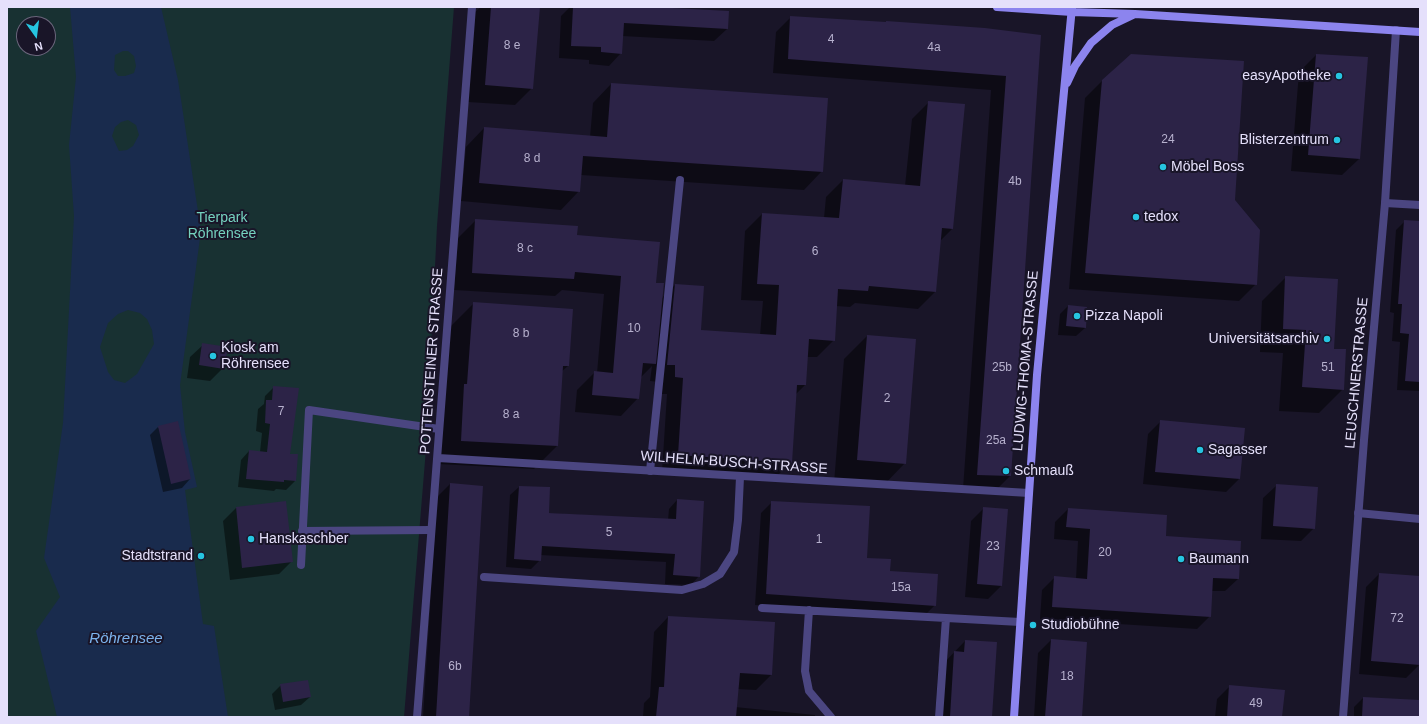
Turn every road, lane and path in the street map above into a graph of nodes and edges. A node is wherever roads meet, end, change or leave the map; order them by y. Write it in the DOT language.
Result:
graph roads {
  1 [pos="472,7"];
  2 [pos="998,7"];
  3 [pos="1125,7"];
  4 [pos="1072,10"];
  5 [pos="1135,14"];
  6 [pos="1396,30"];
  7 [pos="1420,32"];
  8 [pos="1064,91"];
  9 [pos="680,180"];
  10 [pos="1385,203"];
  11 [pos="1420,206"];
  12 [pos="439,429"];
  13 [pos="438,458"];
  14 [pos="650,471"];
  15 [pos="740,477"];
  16 [pos="1029,494"];
  17 [pos="1358,513"];
  18 [pos="1420,519"];
  19 [pos="431,530"];
  20 [pos="302,531"];
  21 [pos="301,565"];
  22 [pos="484,577"];
  23 [pos="762,608"];
  24 [pos="809,610"];
  25 [pos="946,618"];
  26 [pos="1020,622"];
  27 [pos="417,717"];
  28 [pos="832,717"];
  29 [pos="939,717"];
  30 [pos="1014,717"];
  31 [pos="1343,717"];
  1 -- 12 [label="street, POTTENSTEINER STRASSE"];
  2 -- 4 [label="street"];
  3 -- 5 [label="street"];
  4 -- 5 [label="street"];
  4 -- 8 [label="street, LUDWIG-THOMA-STRASSE"];
  5 -- 6 [label="street"];
  5 -- 8 [label="street"];
  6 -- 7 [label="street"];
  6 -- 10 [label="street, LEUSCHNERSTRASSE"];
  8 -- 16 [label="street, LUDWIG-THOMA-STRASSE"];
  9 -- 14 [label="street"];
  10 -- 11 [label="street"];
  10 -- 17 [label="street, LEUSCHNERSTRASSE"];
  12 -- 13 [label="street, POTTENSTEINER STRASSE"];
  12 -- 20 [label="street"];
  13 -- 14 [label="street, WILHELM-BUSCH-STRASSE"];
  13 -- 19 [label="street, POTTENSTEINER STRASSE"];
  14 -- 15 [label="street, WILHELM-BUSCH-STRASSE"];
  15 -- 16 [label="street, WILHELM-BUSCH-STRASSE"];
  15 -- 22 [label="street"];
  16 -- 26 [label="street, LUDWIG-THOMA-STRASSE"];
  17 -- 18 [label="street"];
  17 -- 31 [label="street, LEUSCHNERSTRASSE"];
  19 -- 20 [label="street"];
  19 -- 27 [label="street, POTTENSTEINER STRASSE"];
  20 -- 21 [label="street"];
  23 -- 24 [label="street"];
  24 -- 25 [label="street"];
  24 -- 28 [label="street"];
  25 -- 26 [label="street"];
  25 -- 29 [label="street"];
  26 -- 30 [label="street, LUDWIG-THOMA-STRASSE"];
}
